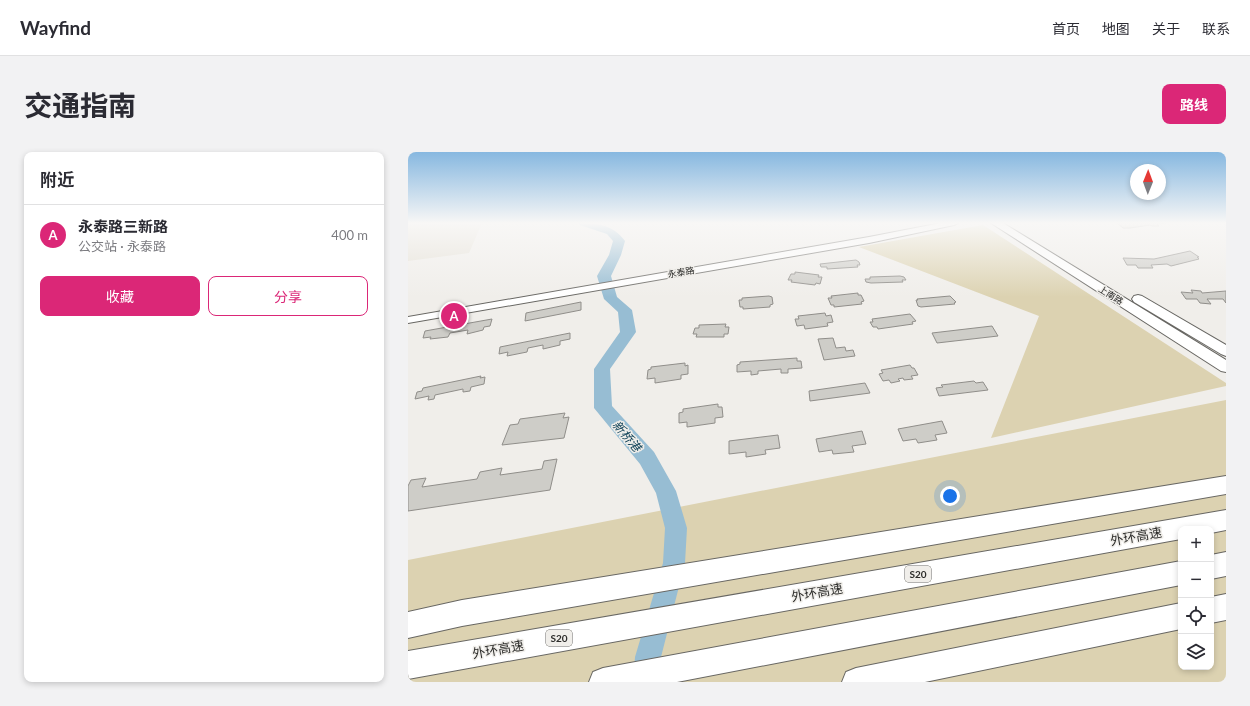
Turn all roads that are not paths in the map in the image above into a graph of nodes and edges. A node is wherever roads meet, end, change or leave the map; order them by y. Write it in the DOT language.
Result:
graph roads {
  1 [pos="827,248"];
  2 [pos="1036,248"];
  3 [pos="1055,248"];
  4 [pos="408,320"];
  5 [pos="1226,351"];
  6 [pos="1226,367"];
  7 [pos="1226,485"];
  8 [pos="1226,520"];
  9 [pos="1226,564"];
  10 [pos="1214,566"];
  11 [pos="1178,573"];
  12 [pos="1226,607"];
  13 [pos="1214,609"];
  14 [pos="1178,617"];
  15 [pos="408,624"];
  16 [pos="408,664"];
  17 [pos="603,682"];
  18 [pos="856,682"];
  1 -- 4 [label="street, 永泰路"];
  2 -- 6 [label="main road, 上南路"];
  3 -- 5 [label="main road, 上南路"];
  7 -- 15 [label="highway"];
  8 -- 16 [label="highway, 外环高速 / S20"];
  9 -- 10 [label="highway"];
  11 -- 17 [label="highway"];
  12 -- 13 [label="highway"];
  14 -- 18 [label="highway"];
}
